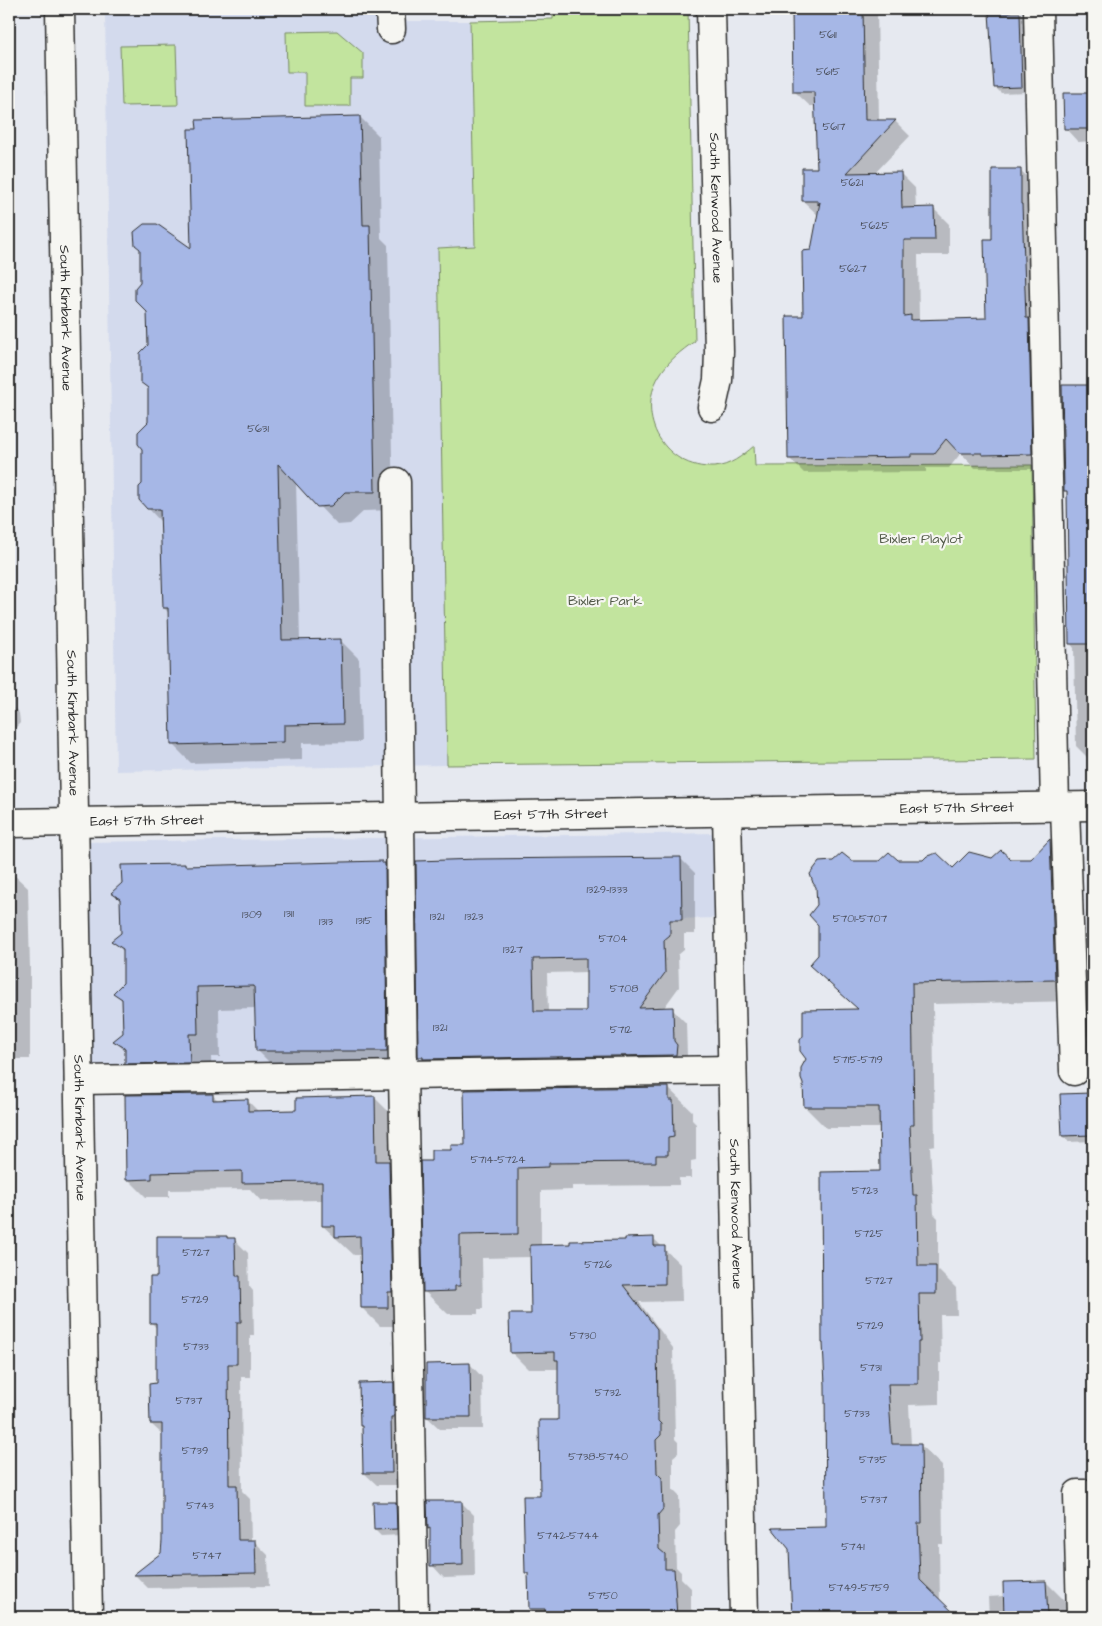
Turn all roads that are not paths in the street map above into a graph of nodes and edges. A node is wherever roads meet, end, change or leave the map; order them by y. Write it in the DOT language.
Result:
graph roads {
  1 [pos="60,9"];
  2 [pos="711,9"];
  3 [pos="1038,9"];
  4 [pos="712,407"];
  5 [pos="396,482"];
  6 [pos="1093,806"];
  7 [pos="1060,807"];
  8 [pos="726,812"];
  9 [pos="399,817"];
  10 [pos="74,822"];
  11 [pos="9,823"];
  12 [pos="732,1070"];
  13 [pos="1074,1070"];
  14 [pos="403,1075"];
  15 [pos="79,1080"];
  16 [pos="1093,1494"];
  17 [pos="88,1617"];
  18 [pos="414,1617"];
  19 [pos="744,1617"];
  20 [pos="1081,1617"];
  1 -- 10 [label="street, South Kimbark Avenue"];
  2 -- 4 [label="street, South Kenwood Avenue"];
  3 -- 7 [label="street"];
  5 -- 9 [label="street"];
  6 -- 7 [label="street, East 57th Street"];
  7 -- 8 [label="street, East 57th Street"];
  7 -- 13 [label="street"];
  8 -- 9 [label="street, East 57th Street"];
  8 -- 12 [label="street, South Kenwood Avenue"];
  9 -- 10 [label="street, East 57th Street"];
  9 -- 14 [label="street"];
  10 -- 11 [label="street, East 57th Street"];
  10 -- 15 [label="street, South Kimbark Avenue"];
  12 -- 14 [label="street"];
  12 -- 19 [label="street, South Kenwood Avenue"];
  14 -- 15 [label="street"];
  14 -- 18 [label="street"];
  15 -- 17 [label="street, South Kimbark Avenue"];
  16 -- 20 [label="street"];
}
